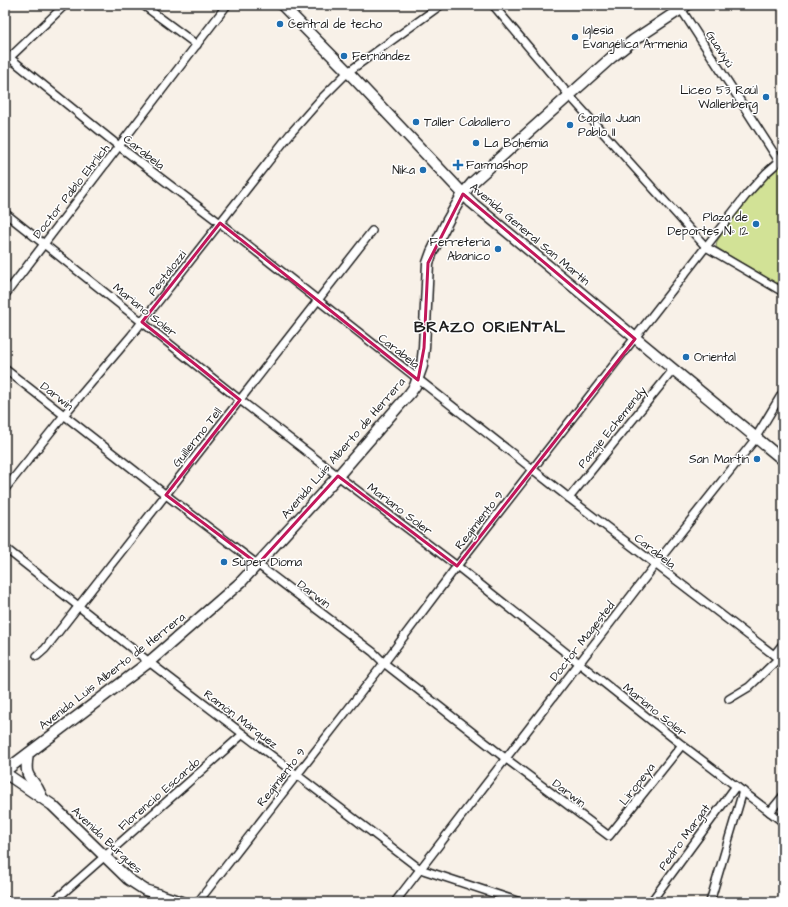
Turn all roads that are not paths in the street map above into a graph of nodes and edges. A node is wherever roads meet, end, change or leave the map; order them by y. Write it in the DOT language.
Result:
graph roads {
  1 [pos="65,5"];
  2 [pos="143,5"];
  3 [pos="227,5"];
  4 [pos="282,5"];
  5 [pos="441,5"];
  6 [pos="493,5"];
  7 [pos="684,7"];
  8 [pos="197,45"];
  9 [pos="6,58"];
  10 [pos="348,72"];
  11 [pos="569,95"];
  12 [pos="120,147"];
  13 [pos="781,159"];
  14 [pos="463,194"];
  15 [pos="5,213"];
  16 [pos="220,223"];
  17 [pos="372,231"];
  18 [pos="45,244"];
  19 [pos="706,247"];
  20 [pos="783,292"];
  21 [pos="5,295"];
  22 [pos="317,301"];
  23 [pos="142,322"];
  24 [pos="635,338"];
  25 [pos="5,369"];
  26 [pos="673,370"];
  27 [pos="418,380"];
  28 [pos="783,392"];
  29 [pos="240,400"];
  30 [pos="64,416"];
  31 [pos="756,438"];
  32 [pos="783,460"];
  33 [pos="533,469"];
  34 [pos="338,476"];
  35 [pos="5,489"];
  36 [pos="166,495"];
  37 [pos="569,498"];
  38 [pos="5,548"];
  39 [pos="258,564"];
  40 [pos="655,565"];
  41 [pos="457,566"];
  42 [pos="78,605"];
  43 [pos="783,644"];
  44 [pos="37,656"];
  45 [pos="778,659"];
  46 [pos="149,662"];
  47 [pos="384,663"];
  48 [pos="580,663"];
  49 [pos="729,699"];
  50 [pos="243,734"];
  51 [pos="682,745"];
  52 [pos="28,754"];
  53 [pos="505,758"];
  54 [pos="5,772"];
  55 [pos="296,775"];
  56 [pos="736,786"];
  57 [pos="743,792"];
  58 [pos="783,796"];
  59 [pos="42,798"];
  60 [pos="770,812"];
  61 [pos="783,822"];
  62 [pos="609,836"];
  63 [pos="104,857"];
  64 [pos="420,869"];
  65 [pos="5,900"];
  66 [pos="8,902"];
  67 [pos="53,902"];
  68 [pos="181,902"];
  69 [pos="198,902"];
  70 [pos="395,902"];
  71 [pos="520,902"];
  72 [pos="652,902"];
  73 [pos="710,902"];
  1 -- 9 [label="street"];
  2 -- 8 [label="street"];
  3 -- 8 [label="street, Doctor Pablo Ehrlich"];
  4 -- 10 [label="main road, Avenida General San Martín"];
  5 -- 10 [label="street, Pestalozzi"];
  6 -- 11 [label="street"];
  7 -- 11 [label="main road, Avenida Luis Alberto de Herrera"];
  7 -- 13 [label="street, Guaviyú"];
  8 -- 12 [label="street, Doctor Pablo Ehrlich"];
  9 -- 12 [label="street, Carabela"];
  10 -- 14 [label="main road, Avenida General San Martín"];
  10 -- 16 [label="street, Pestalozzi"];
  11 -- 14 [label="main road, Avenida Luis Alberto de Herrera"];
  11 -- 19 [label="street"];
  12 -- 16 [label="street, Carabela"];
  12 -- 18 [label="street, Doctor Pablo Ehrlich"];
  13 -- 19 [label="street, Regimiento 9"];
  14 -- 24 [label="main road, Avenida General San Martín"];
  14 -- 27 [label="main road, Avenida Luis Alberto de Herrera"];
  15 -- 18 [label="street, Mariano Soler"];
  16 -- 22 [label="street, Carabela"];
  16 -- 23 [label="street, Pestalozzi"];
  17 -- 22 [label="street, Guillermo Tell"];
  18 -- 21 [label="street, Doctor Pablo Ehrlich"];
  18 -- 23 [label="street, Mariano Soler"];
  19 -- 20 [label="street"];
  19 -- 24 [label="street, Regimiento 9"];
  22 -- 27 [label="street, Carabela"];
  22 -- 29 [label="street, Guillermo Tell"];
  23 -- 29 [label="street, Mariano Soler"];
  23 -- 30 [label="street, Pestalozzi"];
  24 -- 26 [label="main road, Avenida General San Martín"];
  24 -- 33 [label="street, Regimiento 9"];
  25 -- 30 [label="street, Darwin"];
  26 -- 31 [label="main road, Avenida General San Martín"];
  26 -- 37 [label="street, Pasaje Echemendy"];
  27 -- 33 [label="street, Carabela"];
  27 -- 34 [label="main road, Avenida Luis Alberto de Herrera"];
  28 -- 31 [label="street, Doctor Magested"];
  29 -- 34 [label="street, Mariano Soler"];
  29 -- 36 [label="street, Guillermo Tell"];
  30 -- 35 [label="street, Pestalozzi"];
  30 -- 36 [label="street, Darwin"];
  31 -- 32 [label="main road, Avenida General San Martín"];
  31 -- 40 [label="street, Doctor Magested"];
  33 -- 37 [label="street, Carabela"];
  33 -- 41 [label="street, Regimiento 9"];
  34 -- 39 [label="main road, Avenida Luis Alberto de Herrera"];
  34 -- 41 [label="street, Mariano Soler"];
  36 -- 39 [label="street, Darwin"];
  36 -- 42 [label="street, Guillermo Tell"];
  37 -- 40 [label="street, Carabela"];
  38 -- 42 [label="street, Ramón Márquez"];
  39 -- 46 [label="main road, Avenida Luis Alberto de Herrera"];
  39 -- 47 [label="street, Darwin"];
  40 -- 45 [label="street, Carabela"];
  40 -- 48 [label="street, Doctor Magested"];
  41 -- 47 [label="street, Regimiento 9"];
  41 -- 48 [label="street, Mariano Soler"];
  42 -- 44 [label="street, Guillermo Tell"];
  42 -- 46 [label="street, Ramón Márquez"];
  43 -- 45 [label="street"];
  45 -- 49 [label="street"];
  46 -- 50 [label="street, Ramón Márquez"];
  46 -- 52 [label="main road, Avenida Luis Alberto de Herrera"];
  47 -- 53 [label="street, Darwin"];
  47 -- 55 [label="street, Regimiento 9"];
  48 -- 51 [label="street, Mariano Soler"];
  48 -- 53 [label="street, Doctor Magested"];
  50 -- 55 [label="street, Ramón Márquez"];
  50 -- 63 [label="street, Florencio Escardo"];
  51 -- 56 [label="street, Mariano Soler"];
  51 -- 62 [label="street, Liropeya"];
  52 -- 54 [label="main road, Avenida Luis Alberto de Herrera"];
  52 -- 59 [label="main road, Avenida Burgues"];
  53 -- 62 [label="street, Darwin"];
  53 -- 64 [label="street, Doctor Magested"];
  54 -- 59 [label="main road, Avenida Burgues"];
  55 -- 64 [label="street, Ramón Márquez"];
  55 -- 69 [label="street, Regimiento 9"];
  56 -- 57 [label="street, Mariano Soler"];
  56 -- 72 [label="street, Pedro Margat"];
  57 -- 60 [label="street, Mariano Soler"];
  57 -- 73 [label="street"];
  58 -- 60 [label="street"];
  59 -- 63 [label="main road, Avenida Burgues"];
  60 -- 61 [label="street, Mariano Soler"];
  63 -- 67 [label="street, Florencio Escardo"];
  63 -- 68 [label="main road, Avenida Burgues"];
  64 -- 70 [label="street, Doctor Magested"];
  64 -- 71 [label="street, Ramón Márquez"];
  65 -- 66 [label="street"];
}
